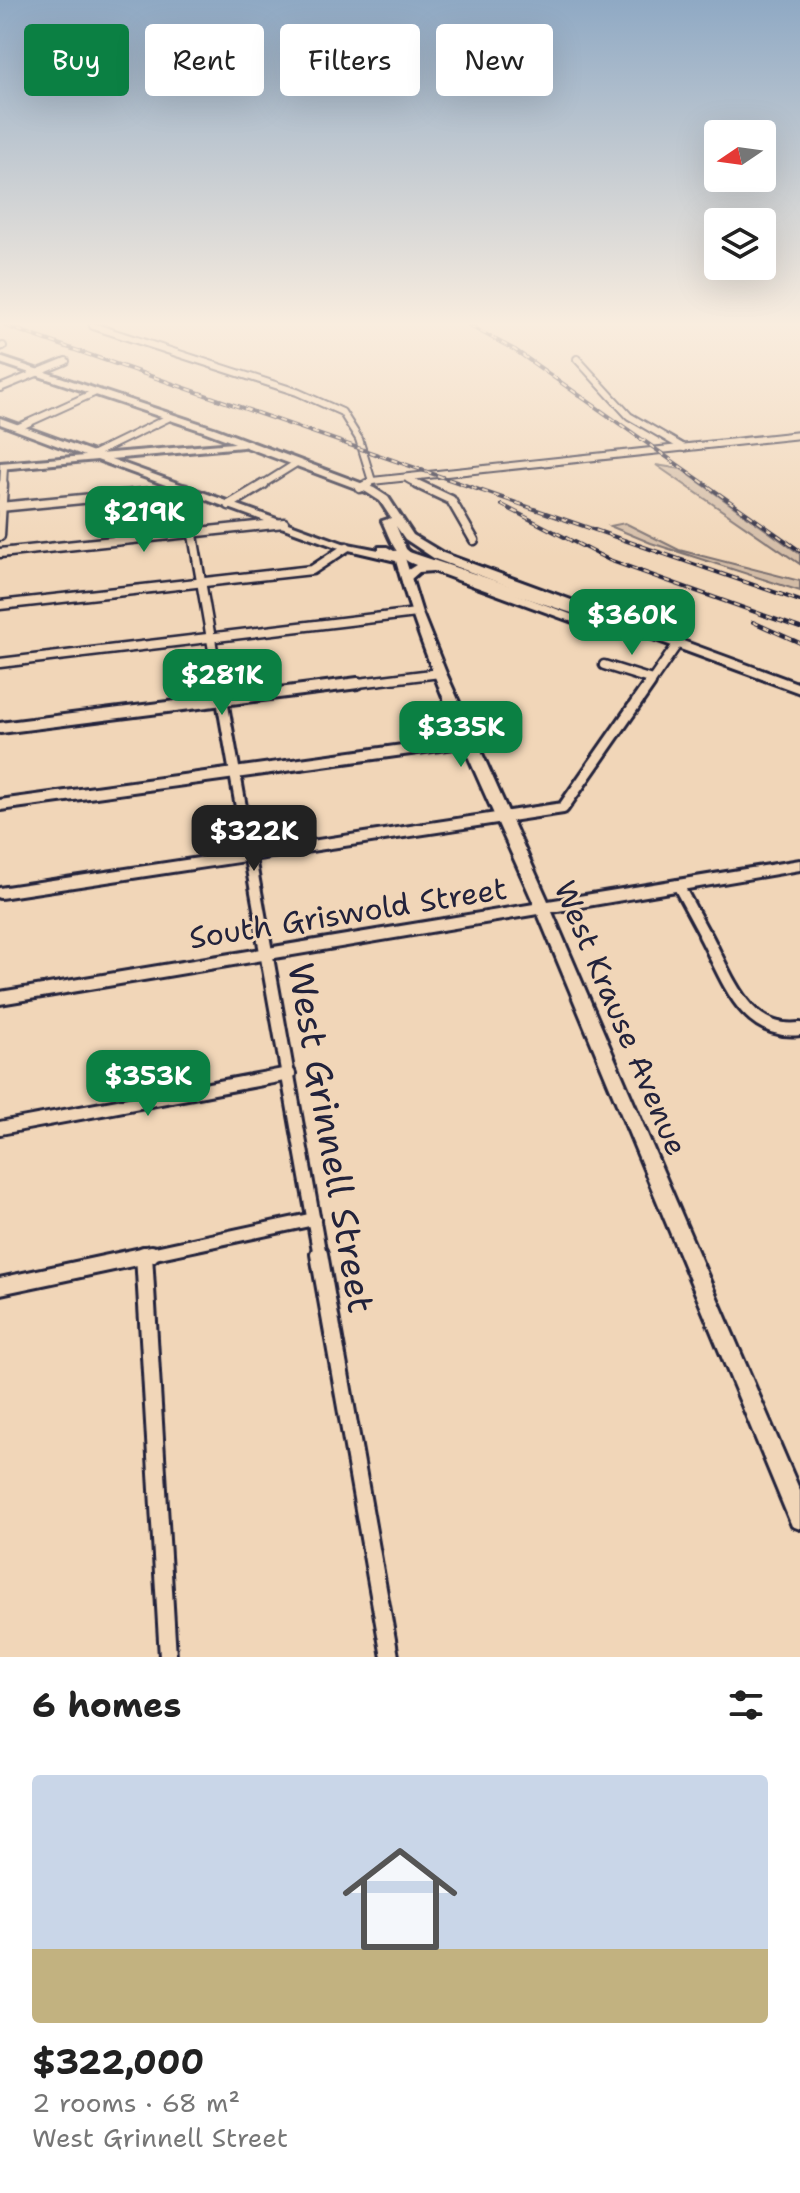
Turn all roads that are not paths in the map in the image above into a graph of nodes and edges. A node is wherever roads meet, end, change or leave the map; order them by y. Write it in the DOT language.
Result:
graph roads {
  1 [pos="71,403"];
  2 [pos="130,403"];
  3 [pos="322,403"];
  4 [pos="617,403"];
  5 [pos="170,417"];
  6 [pos="0,421"];
  7 [pos="19,427"];
  8 [pos="800,435"];
  9 [pos="243,444"];
  10 [pos="684,448"];
  11 [pos="98,456"];
  12 [pos="124,460"];
  13 [pos="295,464"];
  14 [pos="2,466"];
  15 [pos="406,478"];
  16 [pos="365,485"];
  17 [pos="185,489"];
  18 [pos="229,505"];
  19 [pos="1,507"];
  20 [pos="281,523"];
  21 [pos="193,533"];
  22 [pos="0,536"];
  23 [pos="474,540"];
  24 [pos="347,547"];
  25 [pos="0,553"];
  26 [pos="395,554"];
  27 [pos="437,569"];
  28 [pos="407,576"];
  29 [pos="200,582"];
  30 [pos="0,605"];
  31 [pos="560,606"];
  32 [pos="540,607"];
  33 [pos="416,613"];
  34 [pos="630,628"];
  35 [pos="211,637"];
  36 [pos="673,649"];
  37 [pos="0,663"];
  38 [pos="604,665"];
  39 [pos="440,673"];
  40 [pos="652,680"];
  41 [pos="800,689"];
  42 [pos="800,697"];
  43 [pos="221,700"];
  44 [pos="0,728"];
  45 [pos="469,741"];
  46 [pos="235,773"];
  47 [pos="0,805"];
  48 [pos="503,818"];
  49 [pos="250,856"];
  50 [pos="800,865"];
  51 [pos="678,885"];
  52 [pos="0,893"];
  53 [pos="544,910"];
  54 [pos="268,954"];
  55 [pos="0,998"];
  56 [pos="800,1029"];
  57 [pos="289,1074"];
  58 [pos="0,1128"];
  59 [pos="314,1219"];
  60 [pos="144,1255"];
  61 [pos="0,1286"];
  62 [pos="794,1489"];
  63 [pos="800,1518"];
  64 [pos="168,1657"];
  65 [pos="390,1657"];
  1 -- 7 [label="street"];
  2 -- 5 [label="main road"];
  3 -- 16 [label="street"];
  4 -- 10 [label="street"];
  5 -- 9 [label="main road"];
  5 -- 11 [label="street"];
  6 -- 7 [label="street"];
  7 -- 11 [label="street"];
  8 -- 10 [label="street"];
  9 -- 12 [label="street"];
  9 -- 13 [label="main road"];
  10 -- 15 [label="street"];
  11 -- 12 [label="street"];
  11 -- 14 [label="street"];
  12 -- 17 [label="street"];
  13 -- 16 [label="main road"];
  13 -- 18 [label="street"];
  14 -- 19 [label="street"];
  15 -- 16 [label="street"];
  15 -- 23 [label="street"];
  16 -- 26 [label="main road"];
  16 -- 34 [label="main road"];
  17 -- 18 [label="street"];
  17 -- 19 [label="street"];
  17 -- 21 [label="street, West Grinnell Street"];
  18 -- 20 [label="street"];
  19 -- 22 [label="street"];
  20 -- 21 [label="street"];
  20 -- 24 [label="street"];
  20 -- 26 [label="street"];
  21 -- 25 [label="street"];
  21 -- 29 [label="street, West Grinnell Street"];
  24 -- 26 [label="street"];
  24 -- 29 [label="street"];
  26 -- 27 [label="main road"];
  26 -- 28 [label="street, West Krause Avenue"];
  26 -- 31 [label="street"];
  26 -- 33 [label="street"];
  27 -- 28 [label="main road"];
  27 -- 32 [label="main road"];
  28 -- 33 [label="street, West Krause Avenue"];
  29 -- 30 [label="street"];
  29 -- 35 [label="street, West Grinnell Street"];
  31 -- 32 [label="main road"];
  31 -- 34 [label="street"];
  32 -- 36 [label="main road"];
  33 -- 35 [label="street"];
  33 -- 39 [label="street, West Krause Avenue"];
  34 -- 36 [label="main road"];
  35 -- 37 [label="street"];
  35 -- 43 [label="street, West Grinnell Street"];
  36 -- 40 [label="street"];
  36 -- 41 [label="main road"];
  36 -- 42 [label="main road"];
  38 -- 40 [label="street"];
  39 -- 43 [label="street"];
  39 -- 45 [label="street, West Krause Avenue"];
  40 -- 48 [label="street"];
  43 -- 44 [label="street"];
  43 -- 46 [label="street, West Grinnell Street"];
  45 -- 46 [label="street"];
  45 -- 48 [label="street, West Krause Avenue"];
  46 -- 47 [label="street"];
  46 -- 49 [label="street, West Grinnell Street"];
  48 -- 49 [label="street"];
  48 -- 53 [label="street, West Krause Avenue"];
  49 -- 52 [label="street"];
  49 -- 54 [label="street, West Grinnell Street"];
  50 -- 51 [label="street, South Griswold Street"];
  51 -- 53 [label="street, South Griswold Street"];
  51 -- 56 [label="street"];
  53 -- 54 [label="street, South Griswold Street"];
  53 -- 62 [label="street, West Krause Avenue"];
  54 -- 55 [label="street, South Griswold Street"];
  54 -- 57 [label="street, West Grinnell Street"];
  57 -- 58 [label="street"];
  57 -- 59 [label="street, West Grinnell Street"];
  59 -- 60 [label="street"];
  59 -- 65 [label="street, West Grinnell Street"];
  60 -- 61 [label="street"];
  60 -- 64 [label="street"];
  62 -- 63 [label="street, West Krause Avenue"];
}
